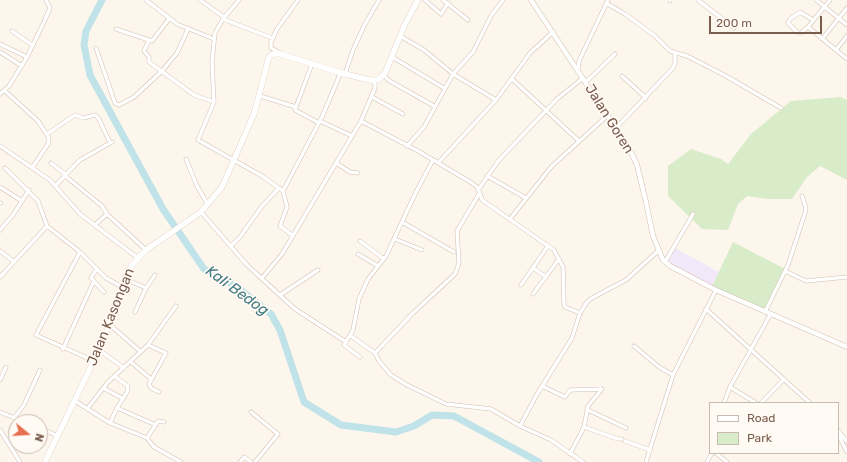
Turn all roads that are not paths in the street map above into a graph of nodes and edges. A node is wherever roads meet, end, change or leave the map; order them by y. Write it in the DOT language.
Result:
graph roads {
  1 [pos="46,0"];
  2 [pos="146,0"];
  3 [pos="200,0"];
  4 [pos="239,0"];
  5 [pos="298,0"];
  6 [pos="379,0"];
  7 [pos="418,0"];
  8 [pos="425,0"];
  9 [pos="443,0"];
  10 [pos="503,0"];
  11 [pos="531,0"];
  12 [pos="698,0"];
  13 [pos="816,0"];
  14 [pos="830,0"];
  15 [pos="607,2"];
  16 [pos="448,3"];
  17 [pos="824,7"];
  18 [pos="847,8"];
  19 [pos="224,18"];
  20 [pos="839,18"];
  21 [pos="169,19"];
  22 [pos="468,20"];
  23 [pos="813,20"];
  24 [pos="847,25"];
  25 [pos="808,27"];
  26 [pos="734,28"];
  27 [pos="116,29"];
  28 [pos="188,30"];
  29 [pos="12,31"];
  30 [pos="553,32"];
  31 [pos="400,36"];
  32 [pos="847,36"];
  33 [pos="272,38"];
  34 [pos="214,39"];
  35 [pos="822,39"];
  36 [pos="149,40"];
  37 [pos="0,44"];
  38 [pos="270,45"];
  39 [pos="32,46"];
  40 [pos="96,48"];
  41 [pos="836,50"];
  42 [pos="0,52"];
  43 [pos="675,52"];
  44 [pos="614,54"];
  45 [pos="284,55"];
  46 [pos="26,57"];
  47 [pos="392,57"];
  48 [pos="847,59"];
  49 [pos="268,60"];
  50 [pos="573,61"];
  51 [pos="579,61"];
  52 [pos="312,64"];
  53 [pos="22,66"];
  54 [pos="578,69"];
  55 [pos="162,71"];
  56 [pos="343,73"];
  57 [pos="453,74"];
  58 [pos="383,76"];
  59 [pos="622,76"];
  60 [pos="512,78"];
  61 [pos="370,80"];
  62 [pos="585,80"];
  63 [pos="444,88"];
  64 [pos="5,91"];
  65 [pos="374,91"];
  66 [pos="0,94"];
  67 [pos="260,96"];
  68 [pos="372,97"];
  69 [pos="646,98"];
  70 [pos="496,100"];
  71 [pos="214,102"];
  72 [pos="434,106"];
  73 [pos="296,107"];
  74 [pos="781,108"];
  75 [pos="548,110"];
  76 [pos="403,114"];
  77 [pos="608,115"];
  78 [pos="361,121"];
  79 [pos="319,122"];
  80 [pos="616,128"];
  81 [pos="47,134"];
  82 [pos="352,136"];
  83 [pos="580,141"];
  84 [pos="0,146"];
  85 [pos="407,146"];
  86 [pos="186,159"];
  87 [pos="233,160"];
  88 [pos="433,160"];
  89 [pos="51,163"];
  90 [pos="336,163"];
  91 [pos="438,163"];
  92 [pos="5,168"];
  93 [pos="32,168"];
  94 [pos="358,174"];
  95 [pos="64,175"];
  96 [pos="487,176"];
  97 [pos="56,185"];
  98 [pos="0,187"];
  99 [pos="279,188"];
  100 [pos="29,190"];
  101 [pos="283,192"];
  102 [pos="478,192"];
  103 [pos="802,196"];
  104 [pos="526,198"];
  105 [pos="22,201"];
  106 [pos="208,205"];
  107 [pos="201,212"];
  108 [pos="107,214"];
  109 [pos="693,214"];
  110 [pos="510,219"];
  111 [pos="402,222"];
  112 [pos="95,225"];
  113 [pos="47,226"];
  114 [pos="0,230"];
  115 [pos="293,236"];
  116 [pos="395,239"];
  117 [pos="360,241"];
  118 [pos="231,246"];
  119 [pos="548,246"];
  120 [pos="146,250"];
  121 [pos="422,250"];
  122 [pos="0,251"];
  123 [pos="658,251"];
  124 [pos="80,252"];
  125 [pos="454,252"];
  126 [pos="358,254"];
  127 [pos="138,258"];
  128 [pos="384,259"];
  129 [pos="559,259"];
  130 [pos="13,261"];
  131 [pos="665,262"];
  132 [pos="378,266"];
  133 [pos="533,268"];
  134 [pos="97,269"];
  135 [pos="318,270"];
  136 [pos="785,272"];
  137 [pos="155,275"];
  138 [pos="0,277"];
  139 [pos="546,277"];
  140 [pos="847,277"];
  141 [pos="262,278"];
  142 [pos="125,279"];
  143 [pos="94,283"];
  144 [pos="521,285"];
  145 [pos="122,287"];
  146 [pos="146,288"];
  147 [pos="716,290"];
  148 [pos="104,292"];
  149 [pos="534,294"];
  150 [pos="280,296"];
  151 [pos="176,306"];
  152 [pos="706,309"];
  153 [pos="135,312"];
  154 [pos="580,313"];
  155 [pos="767,314"];
  156 [pos="110,324"];
  157 [pos="351,336"];
  158 [pos="346,342"];
  159 [pos="148,345"];
  160 [pos="634,346"];
  161 [pos="847,348"];
  162 [pos="63,349"];
  163 [pos="99,350"];
  164 [pos="751,350"];
  165 [pos="142,352"];
  166 [pos="375,353"];
  167 [pos="360,357"];
  168 [pos="94,361"];
  169 [pos="131,362"];
  170 [pos="6,367"];
  171 [pos="124,368"];
  172 [pos="40,370"];
  173 [pos="673,375"];
  174 [pos="114,376"];
  175 [pos="0,378"];
  176 [pos="151,379"];
  177 [pos="784,379"];
  178 [pos="542,386"];
  179 [pos="730,387"];
  180 [pos="103,388"];
  181 [pos="158,392"];
  182 [pos="122,398"];
  183 [pos="75,401"];
  184 [pos="724,402"];
  185 [pos="754,402"];
  186 [pos="762,402"];
  187 [pos="809,402"];
  188 [pos="117,408"];
  189 [pos="87,409"];
  190 [pos="588,410"];
  191 [pos="251,412"];
  192 [pos="17,414"];
  193 [pos="164,422"];
  194 [pos="110,423"];
  195 [pos="156,425"];
  196 [pos="520,426"];
  197 [pos="584,427"];
  198 [pos="626,428"];
  199 [pos="0,430"];
  200 [pos="839,431"];
  201 [pos="48,432"];
  202 [pos="58,436"];
  203 [pos="839,436"];
  204 [pos="147,438"];
  205 [pos="847,442"];
  206 [pos="650,450"];
  207 [pos="847,452"];
  208 [pos="570,454"];
  209 [pos="717,454"];
  210 [pos="20,462"];
  211 [pos="45,462"];
  212 [pos="180,462"];
  213 [pos="240,462"];
  214 [pos="251,462"];
  215 [pos="255,462"];
  216 [pos="583,462"];
  217 [pos="646,462"];
  218 [pos="727,462"];
  1 -- 39 [label="street"];
  2 -- 21 [label="street"];
  3 -- 19 [label="street"];
  4 -- 19 [label="street"];
  5 -- 33 [label="street"];
  6 -- 56 [label="street"];
  7 -- 31 [label="main road"];
  8 -- 16 [label="street"];
  9 -- 16 [label="street"];
  10 -- 57 [label="street"];
  11 -- 30 [label="street, Jalan Goren"];
  12 -- 26 [label="street"];
  13 -- 17 [label="street"];
  14 -- 17 [label="street"];
  15 -- 43 [label="street"];
  15 -- 51 [label="street"];
  16 -- 22 [label="street"];
  17 -- 20 [label="street"];
  17 -- 23 [label="street"];
  18 -- 20 [label="street"];
  19 -- 33 [label="street"];
  19 -- 34 [label="street"];
  20 -- 24 [label="street"];
  20 -- 35 [label="street"];
  21 -- 28 [label="street"];
  21 -- 36 [label="street"];
  23 -- 25 [label="street"];
  23 -- 25 [label="street"];
  25 -- 35 [label="street"];
  27 -- 36 [label="street"];
  28 -- 34 [label="street"];
  28 -- 55 [label="street"];
  29 -- 39 [label="street"];
  30 -- 50 [label="street, Jalan Goren"];
  30 -- 60 [label="street"];
  31 -- 47 [label="main road"];
  31 -- 57 [label="street"];
  32 -- 41 [label="street"];
  33 -- 38 [label="street"];
  34 -- 71 [label="street"];
  35 -- 41 [label="street"];
  36 -- 55 [label="street"];
  37 -- 46 [label="street"];
  38 -- 45 [label="street"];
  38 -- 49 [label="street"];
  39 -- 46 [label="street"];
  40 -- 55 [label="street"];
  41 -- 48 [label="street"];
  42 -- 53 [label="street"];
  43 -- 69 [label="street"];
  43 -- 74 [label="street"];
  44 -- 62 [label="street"];
  45 -- 49 [label="main road"];
  45 -- 52 [label="main road"];
  46 -- 53 [label="street"];
  47 -- 58 [label="main road"];
  47 -- 63 [label="street"];
  49 -- 67 [label="main road, Jalan Kasongan"];
  50 -- 51 [label="street"];
  50 -- 54 [label="street, Jalan Goren"];
  51 -- 54 [label="street"];
  52 -- 56 [label="main road"];
  52 -- 73 [label="street"];
  53 -- 64 [label="street"];
  54 -- 62 [label="street, Jalan Goren"];
  55 -- 71 [label="street"];
  56 -- 61 [label="main road"];
  56 -- 79 [label="street"];
  57 -- 63 [label="street"];
  57 -- 70 [label="street"];
  58 -- 61 [label="main road"];
  58 -- 65 [label="street"];
  58 -- 72 [label="street"];
  59 -- 69 [label="street"];
  60 -- 70 [label="street"];
  60 -- 75 [label="street"];
  61 -- 65 [label="street"];
  62 -- 75 [label="street"];
  62 -- 77 [label="street, Jalan Goren"];
  63 -- 72 [label="street"];
  64 -- 66 [label="street"];
  64 -- 81 [label="street"];
  65 -- 68 [label="street"];
  67 -- 73 [label="street"];
  67 -- 87 [label="main road, Jalan Kasongan"];
  68 -- 76 [label="street"];
  68 -- 78 [label="street"];
  69 -- 80 [label="street"];
  70 -- 91 [label="street"];
  71 -- 87 [label="street"];
  72 -- 85 [label="street"];
  73 -- 79 [label="street"];
  75 -- 83 [label="street"];
  75 -- 96 [label="street"];
  77 -- 80 [label="street, Jalan Goren"];
  77 -- 83 [label="street"];
  78 -- 82 [label="street"];
  78 -- 85 [label="street"];
  79 -- 82 [label="street"];
  79 -- 101 [label="street"];
  80 -- 123 [label="street, Jalan Goren"];
  81 -- 93 [label="street"];
  81 -- 95 [label="street"];
  82 -- 90 [label="street"];
  83 -- 104 [label="street"];
  84 -- 93 [label="street"];
  85 -- 88 [label="street"];
  86 -- 106 [label="street"];
  87 -- 99 [label="street"];
  87 -- 106 [label="main road, Jalan Kasongan"];
  88 -- 91 [label="street"];
  88 -- 111 [label="street"];
  89 -- 95 [label="street"];
  90 -- 94 [label="street"];
  90 -- 115 [label="street"];
  91 -- 102 [label="street"];
  92 -- 100 [label="street"];
  93 -- 97 [label="street"];
  95 -- 97 [label="street"];
  95 -- 108 [label="street"];
  96 -- 102 [label="street"];
  96 -- 104 [label="street"];
  97 -- 112 [label="street"];
  98 -- 105 [label="street"];
  99 -- 101 [label="street"];
  99 -- 118 [label="street"];
  100 -- 105 [label="street"];
  100 -- 113 [label="street"];
  101 -- 115 [label="street"];
  102 -- 110 [label="street"];
  102 -- 166 [label="street"];
  103 -- 136 [label="street"];
  104 -- 110 [label="street"];
  105 -- 114 [label="street"];
  106 -- 107 [label="main road, Jalan Kasongan"];
  107 -- 118 [label="street"];
  107 -- 120 [label="main road, Jalan Kasongan"];
  108 -- 112 [label="street"];
  108 -- 120 [label="street"];
  109 -- 131 [label="street"];
  110 -- 119 [label="street"];
  111 -- 116 [label="street"];
  111 -- 125 [label="street"];
  112 -- 127 [label="street"];
  113 -- 124 [label="street"];
  113 -- 130 [label="street"];
  115 -- 141 [label="street"];
  116 -- 121 [label="street"];
  116 -- 128 [label="street"];
  117 -- 128 [label="street"];
  118 -- 141 [label="street"];
  119 -- 129 [label="street"];
  119 -- 133 [label="street"];
  120 -- 127 [label="main road, Jalan Kasongan"];
  122 -- 130 [label="street"];
  123 -- 131 [label="street, Jalan Goren"];
  123 -- 154 [label="street"];
  124 -- 134 [label="street"];
  124 -- 162 [label="street"];
  126 -- 132 [label="street"];
  127 -- 142 [label="main road, Jalan Kasongan"];
  128 -- 132 [label="street"];
  129 -- 139 [label="street"];
  129 -- 154 [label="street"];
  130 -- 138 [label="street"];
  131 -- 147 [label="street, Jalan Goren"];
  132 -- 157 [label="street"];
  133 -- 139 [label="street"];
  133 -- 144 [label="street"];
  134 -- 143 [label="street"];
  134 -- 145 [label="street"];
  135 -- 150 [label="street"];
  136 -- 140 [label="street"];
  136 -- 155 [label="street"];
  137 -- 146 [label="street"];
  139 -- 149 [label="street"];
  141 -- 150 [label="street"];
  142 -- 145 [label="main road, Jalan Kasongan"];
  142 -- 146 [label="street"];
  143 -- 148 [label="street"];
  143 -- 162 [label="street"];
  145 -- 156 [label="main road, Jalan Kasongan"];
  146 -- 153 [label="street"];
  147 -- 152 [label="street"];
  147 -- 155 [label="street, Jalan Goren"];
  150 -- 158 [label="street"];
  151 -- 159 [label="street"];
  152 -- 164 [label="street"];
  152 -- 173 [label="street"];
  154 -- 178 [label="street"];
  155 -- 161 [label="street, Jalan Goren"];
  155 -- 164 [label="street"];
  156 -- 163 [label="main road, Jalan Kasongan"];
  156 -- 165 [label="street"];
  157 -- 158 [label="street"];
  157 -- 166 [label="street"];
  158 -- 167 [label="street"];
  159 -- 165 [label="street"];
  159 -- 176 [label="street"];
  160 -- 173 [label="street"];
  162 -- 168 [label="street"];
  163 -- 168 [label="main road, Jalan Kasongan"];
  163 -- 171 [label="street"];
  164 -- 177 [label="street"];
  164 -- 179 [label="street"];
  165 -- 169 [label="street"];
  166 -- 196 [label="street"];
  168 -- 183 [label="main road, Jalan Kasongan"];
  169 -- 171 [label="street"];
  169 -- 176 [label="street"];
  170 -- 175 [label="street"];
  171 -- 174 [label="street"];
  172 -- 192 [label="street"];
  173 -- 206 [label="street"];
  174 -- 180 [label="street"];
  174 -- 182 [label="street"];
  176 -- 181 [label="street"];
  177 -- 186 [label="street"];
  177 -- 187 [label="street"];
  178 -- 190 [label="street"];
  178 -- 196 [label="street"];
  179 -- 184 [label="street"];
  179 -- 185 [label="street"];
  180 -- 182 [label="street"];
  180 -- 189 [label="street"];
  182 -- 188 [label="street"];
  183 -- 189 [label="street"];
  183 -- 202 [label="main road, Jalan Kasongan"];
  188 -- 194 [label="street"];
  188 -- 195 [label="street"];
  189 -- 194 [label="street"];
  190 -- 197 [label="street"];
  190 -- 198 [label="street"];
  191 -- 215 [label="street"];
  193 -- 195 [label="street"];
  194 -- 204 [label="street"];
  195 -- 204 [label="street"];
  196 -- 208 [label="street"];
  197 -- 206 [label="street"];
  197 -- 208 [label="street"];
  199 -- 210 [label="street"];
  200 -- 205 [label="street"];
  201 -- 202 [label="street"];
  202 -- 211 [label="main road, Jalan Kasongan"];
  203 -- 207 [label="street"];
  204 -- 212 [label="street"];
  206 -- 217 [label="street"];
  208 -- 216 [label="street"];
  209 -- 218 [label="street"];
  213 -- 214 [label="street"];
}
